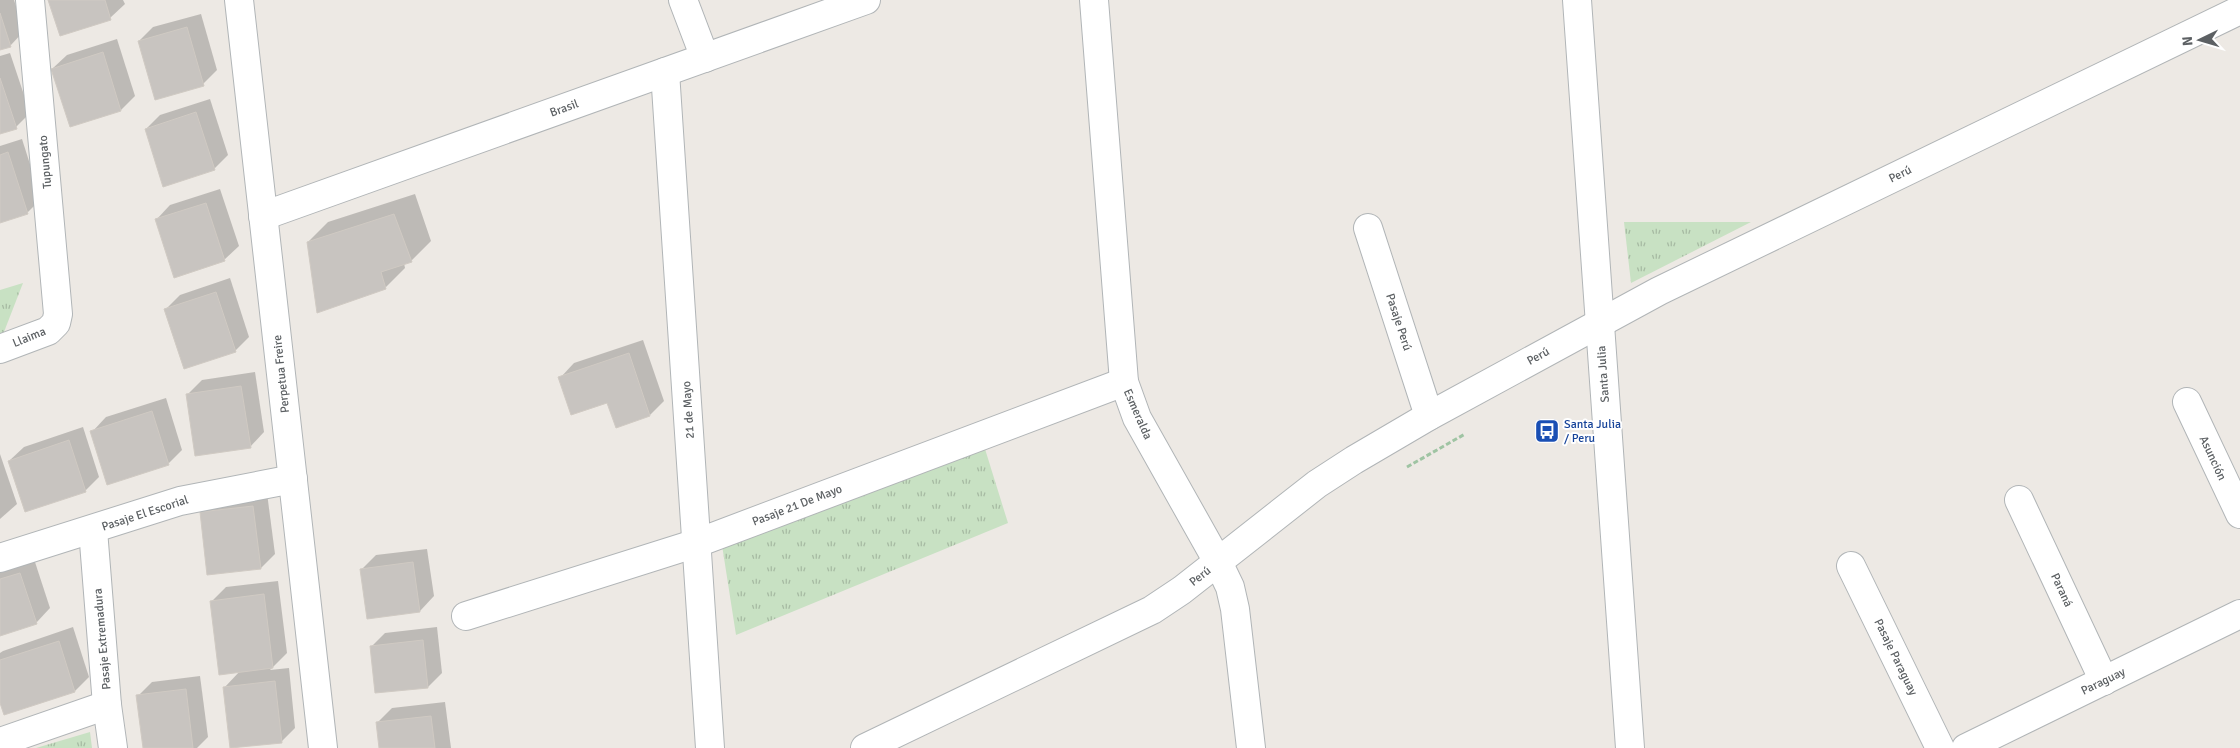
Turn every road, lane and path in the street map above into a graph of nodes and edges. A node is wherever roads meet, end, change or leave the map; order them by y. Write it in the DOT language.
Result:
graph roads {
  1 [pos="30,0"];
  2 [pos="239,0"];
  3 [pos="683,0"];
  4 [pos="866,0"];
  5 [pos="1094,0"];
  6 [pos="1577,0"];
  7 [pos="2240,10"];
  8 [pos="705,58"];
  9 [pos="665,72"];
  10 [pos="264,216"];
  11 [pos="1368,228"];
  12 [pos="56,323"];
  13 [pos="1599,323"];
  14 [pos="0,348"];
  15 [pos="1124,382"];
  16 [pos="2187,402"];
  17 [pos="1429,416"];
  18 [pos="1472,430"];
  19 [pos="1404,469"];
  20 [pos="293,479"];
  21 [pos="2019,500"];
  22 [pos="2240,514"];
  23 [pos="93,530"];
  24 [pos="697,543"];
  25 [pos="0,558"];
  26 [pos="1218,562"];
  27 [pos="1851,566"];
  28 [pos="2240,614"];
  29 [pos="466,616"];
  30 [pos="2104,681"];
  31 [pos="107,705"];
  32 [pos="0,742"];
  33 [pos="113,748"];
  34 [pos="323,748"];
  35 [pos="710,748"];
  36 [pos="865,748"];
  37 [pos="1251,748"];
  38 [pos="1630,748"];
  39 [pos="1940,748"];
  40 [pos="1966,748"];
  1 -- 12 [label="street, Tupungato"];
  2 -- 10 [label="street, Perpetua Freire"];
  3 -- 8 [label="street"];
  4 -- 8 [label="street, Brasil"];
  5 -- 15 [label="street, Esmeralda"];
  6 -- 13 [label="street, Santa Julia"];
  7 -- 13 [label="street, Perú"];
  8 -- 9 [label="street, Brasil"];
  9 -- 10 [label="street, Brasil"];
  9 -- 24 [label="street, 21 de Mayo"];
  10 -- 20 [label="street, Perpetua Freire"];
  11 -- 17 [label="street, Pasaje Perú"];
  12 -- 14 [label="street, Llaima"];
  13 -- 17 [label="street, Perú"];
  13 -- 38 [label="street, Santa Julia"];
  15 -- 24 [label="street, Pasaje 21 De Mayo"];
  15 -- 26 [label="street, Esmeralda"];
  16 -- 22 [label="street, Asunción"];
  17 -- 26 [label="street, Perú"];
  18 -- 19 [label="path"];
  20 -- 23 [label="street, Pasaje El Escorial"];
  20 -- 34 [label="street, Perpetua Freire"];
  21 -- 30 [label="street, Paraná"];
  23 -- 25 [label="street, Pasaje El Escorial"];
  23 -- 31 [label="street, Pasaje Extremadura"];
  24 -- 29 [label="street, Pasaje 21 De Mayo"];
  24 -- 35 [label="street, 21 de Mayo"];
  26 -- 36 [label="street, Perú"];
  26 -- 37 [label="street, Esmeralda"];
  27 -- 39 [label="street, Pasaje Paraguay"];
  28 -- 30 [label="street, Paraguay"];
  30 -- 40 [label="street, Paraguay"];
  31 -- 32 [label="street"];
  31 -- 33 [label="street, Pasaje Extremadura"];
}
